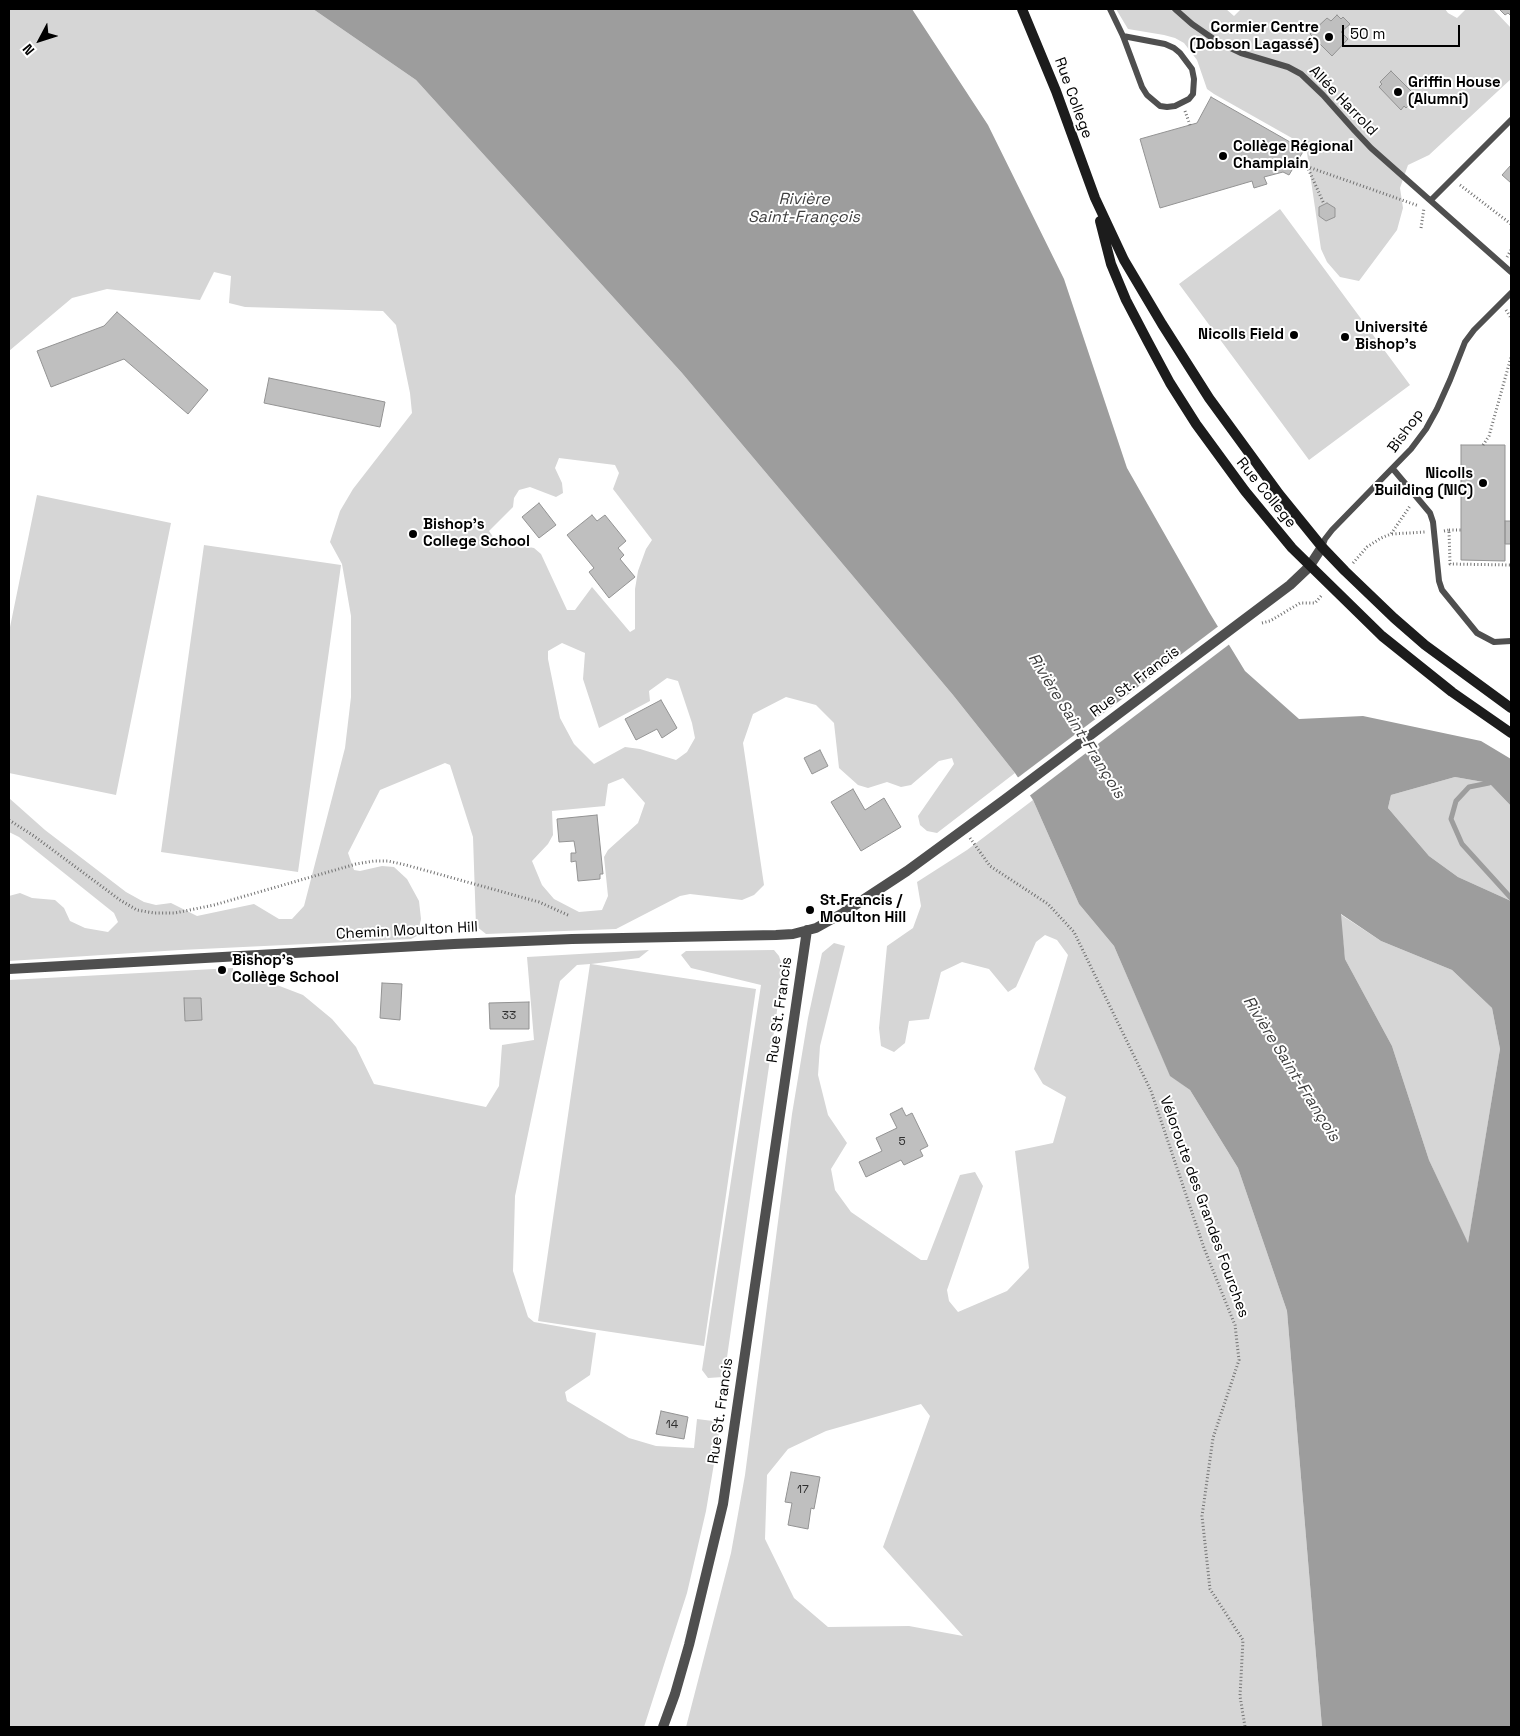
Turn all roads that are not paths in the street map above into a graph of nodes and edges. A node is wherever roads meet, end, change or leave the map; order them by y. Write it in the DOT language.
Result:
graph roads {
  1 [pos="1022,9"];
  2 [pos="1110,9"];
  3 [pos="1175,9"];
  4 [pos="1123,36"];
  5 [pos="1511,120"];
  6 [pos="1095,198"];
  7 [pos="1431,200"];
  8 [pos="1511,272"];
  9 [pos="1511,293"];
  10 [pos="1393,469"];
  11 [pos="1322,547"];
  12 [pos="1309,567"];
  13 [pos="1511,641"];
  14 [pos="1511,708"];
  15 [pos="1511,733"];
  16 [pos="808,930"];
  17 [pos="9,969"];
  18 [pos="663,1727"];
  1 -- 6 [label="main road, Rue College"];
  2 -- 4 [label="lane"];
  3 -- 7 [label="lane, Allée Harrold"];
  4 -- 4 [label="lane"];
  5 -- 7 [label="lane"];
  6 -- 11 [label="main road, Rue College"];
  6 -- 12 [label="main road, Rue College"];
  7 -- 8 [label="lane, Allée Harrold"];
  9 -- 10 [label="lane, Bishop"];
  10 -- 11 [label="lane"];
  10 -- 13 [label="lane, Bishop"];
  11 -- 12 [label="street, Rue St. Francis"];
  11 -- 14 [label="main road, Rue College"];
  12 -- 15 [label="main road, Rue College"];
  12 -- 16 [label="street, Rue St. Francis"];
  16 -- 17 [label="street, Chemin Moulton Hill"];
  16 -- 18 [label="street, Rue St. Francis"];
}
